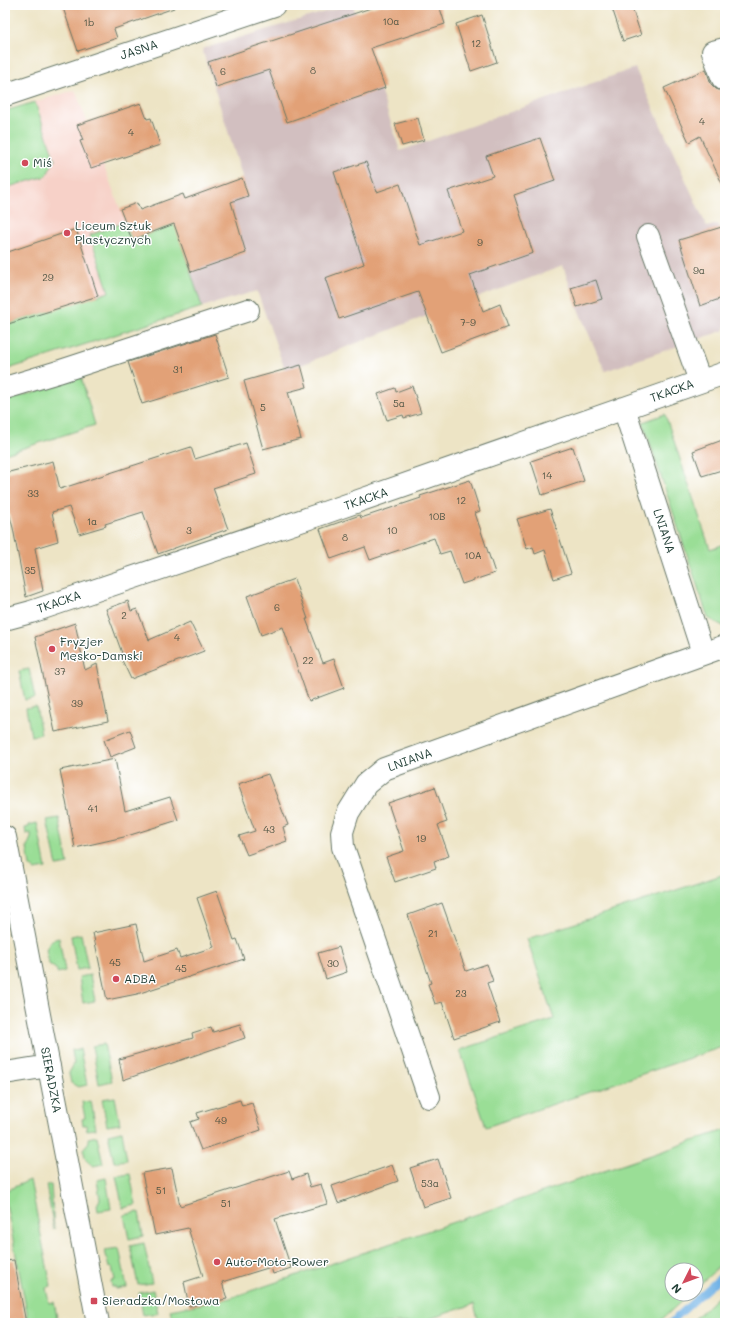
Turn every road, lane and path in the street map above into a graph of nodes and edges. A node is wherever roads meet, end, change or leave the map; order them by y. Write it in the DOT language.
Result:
graph roads {
  1 [pos="274,5"];
  2 [pos="725,49"];
  3 [pos="725,78"];
  4 [pos="5,95"];
  5 [pos="648,236"];
  6 [pos="248,310"];
  7 [pos="725,373"];
  8 [pos="700,381"];
  9 [pos="5,388"];
  10 [pos="624,408"];
  11 [pos="5,619"];
  12 [pos="725,646"];
  13 [pos="703,653"];
  14 [pos="5,837"];
  15 [pos="49,1066"];
  16 [pos="5,1073"];
  17 [pos="428,1097"];
  18 [pos="98,1323"];
  1 -- 4 [label="street, JASNA"];
  2 -- 3 [label="street"];
  5 -- 8 [label="street"];
  6 -- 9 [label="street"];
  7 -- 8 [label="street, TKACKA"];
  8 -- 10 [label="street, TKACKA"];
  10 -- 11 [label="street, TKACKA"];
  10 -- 13 [label="street, LNIANA"];
  12 -- 13 [label="street, LNIANA"];
  13 -- 17 [label="street, LNIANA"];
  14 -- 15 [label="street, SIERADZKA"];
  15 -- 16 [label="street"];
  15 -- 18 [label="street, SIERADZKA"];
}
